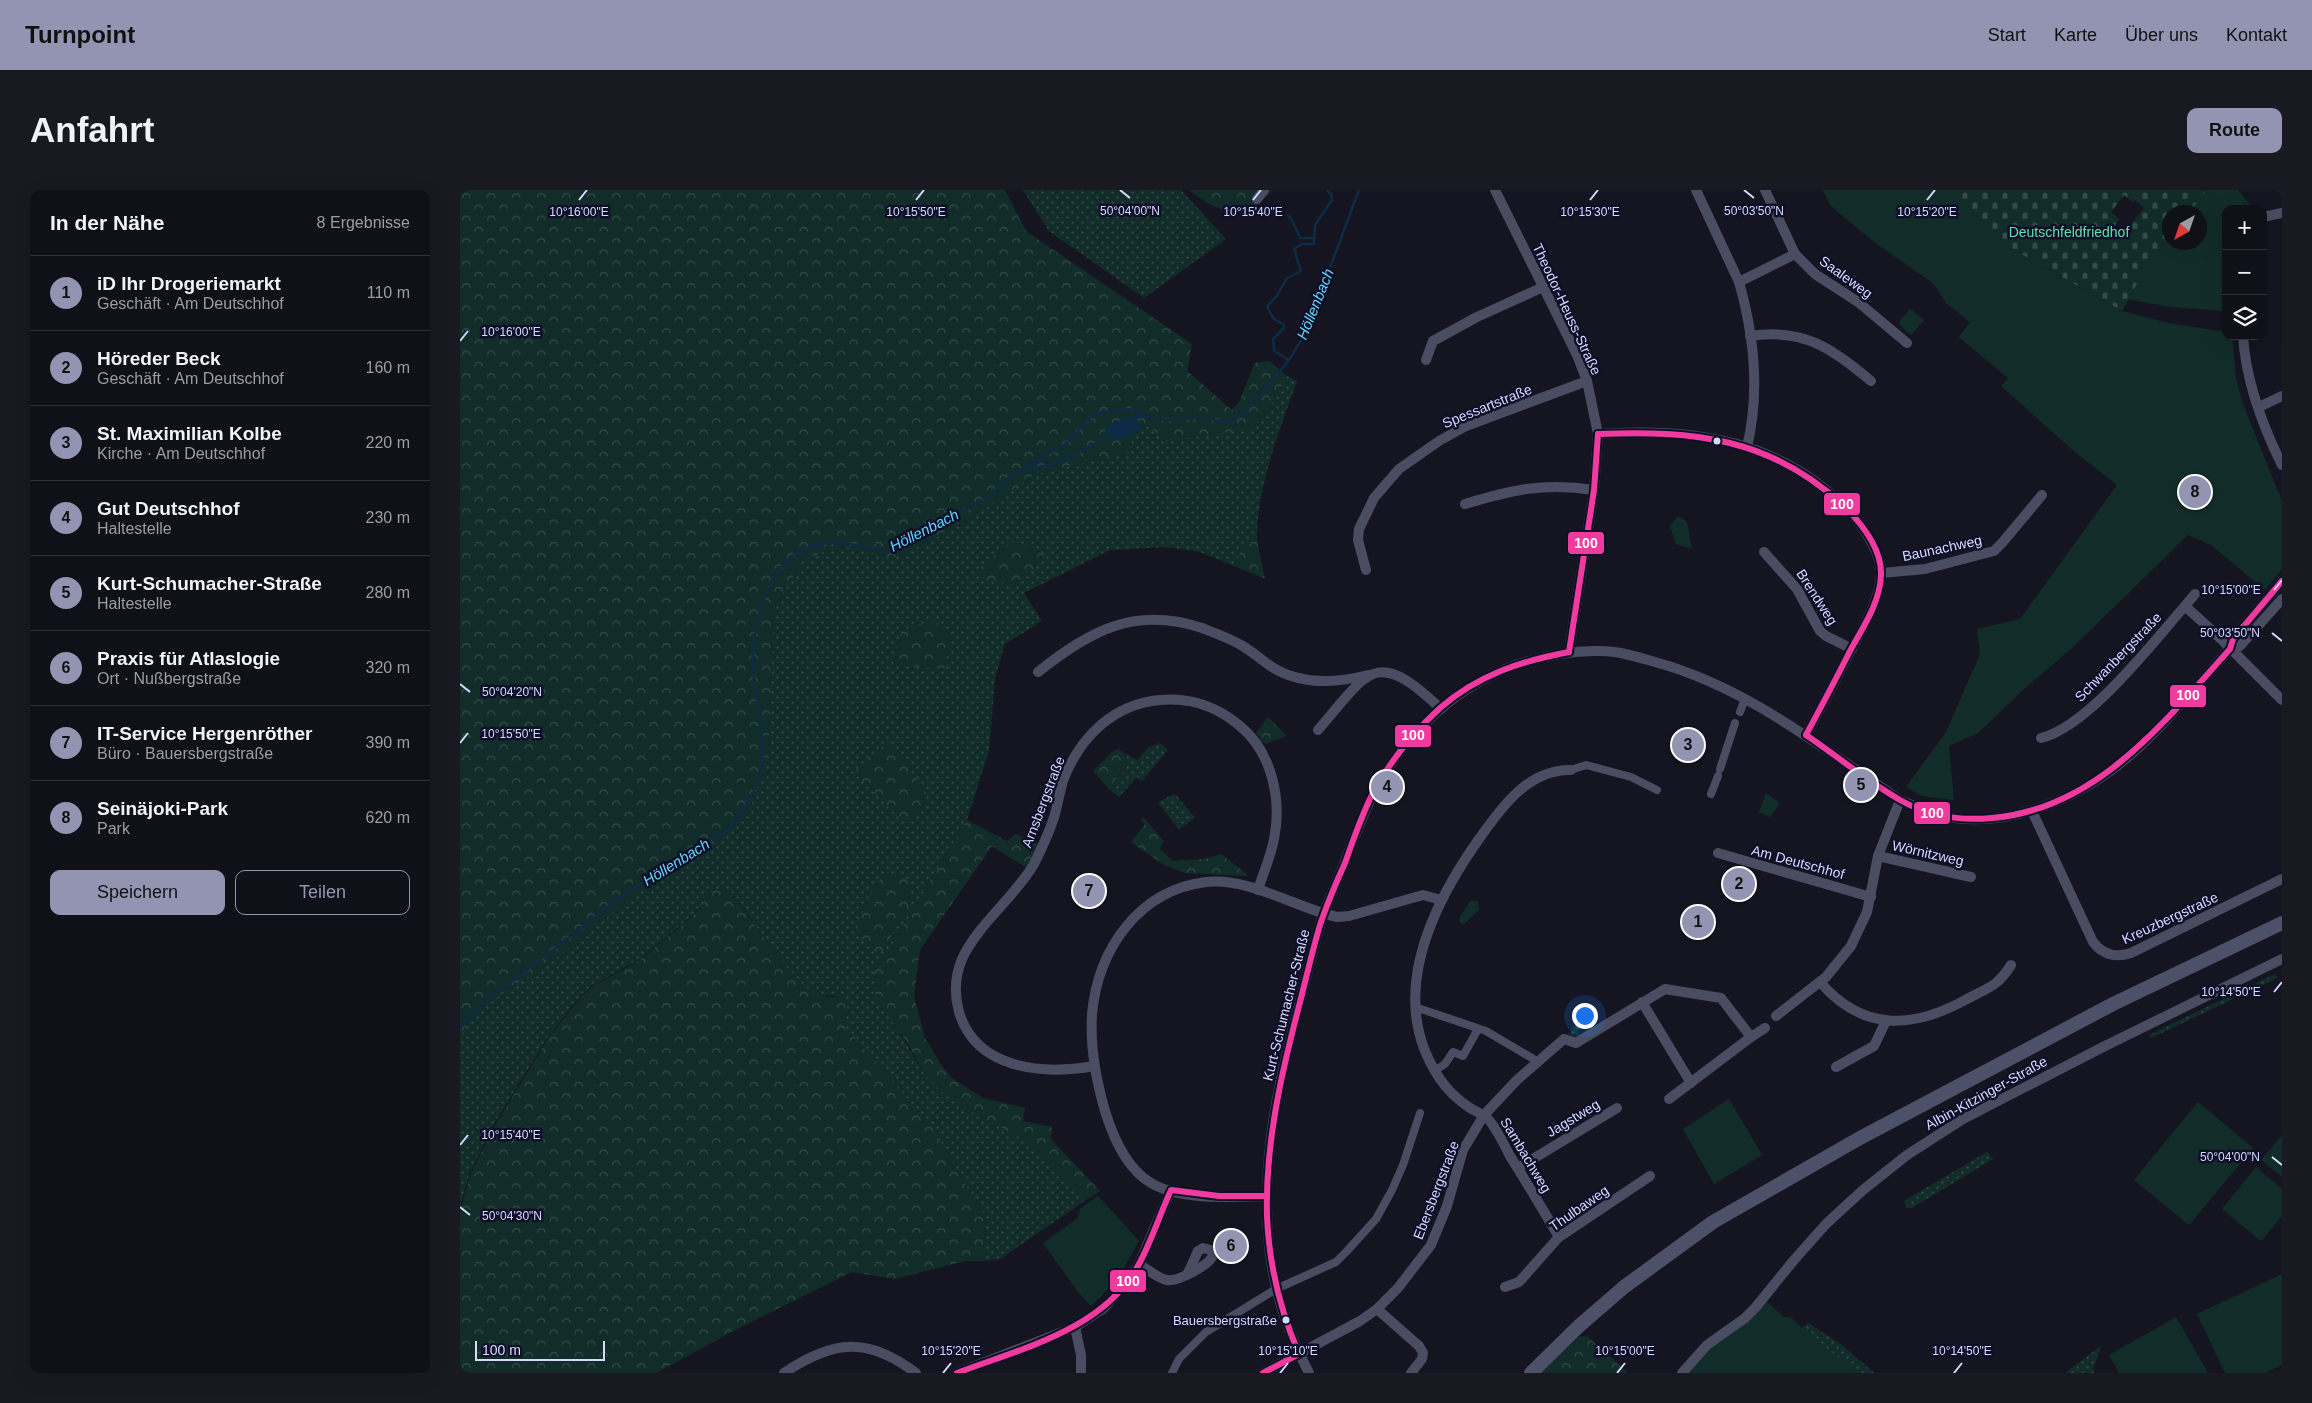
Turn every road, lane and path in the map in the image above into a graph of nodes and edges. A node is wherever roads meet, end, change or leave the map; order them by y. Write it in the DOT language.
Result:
graph roads {
  1 [pos="1264,190"];
  2 [pos="1495,190"];
  3 [pos="1696,190"];
  4 [pos="1765,190"];
  5 [pos="1257,199"];
  6 [pos="2282,213"];
  7 [pos="2267,216"];
  8 [pos="1795,254"];
  9 [pos="1739,282"];
  10 [pos="1542,287"];
  11 [pos="1750,336"];
  12 [pos="2244,340"];
  13 [pos="1907,343"];
  14 [pos="1426,360"];
  15 [pos="1587,381"];
  16 [pos="1871,381"];
  17 [pos="2282,396"];
  18 [pos="2259,407"];
  19 [pos="1598,434"];
  20 [pos="1747,447"];
  21 [pos="2282,465"];
  22 [pos="1594,490"];
  23 [pos="2042,495"];
  24 [pos="1465,504"];
  25 [pos="1764,552"];
  26 [pos="1366,570"];
  27 [pos="1882,573"];
  28 [pos="2282,581"];
  29 [pos="2195,594"];
  30 [pos="2282,599"];
  31 [pos="2185,606"];
  32 [pos="1852,649"];
  33 [pos="2230,649"];
  34 [pos="1568,652"];
  35 [pos="1038,672"];
  36 [pos="1368,675"];
  37 [pos="1745,699"];
  38 [pos="2282,700"];
  39 [pos="1441,709"];
  40 [pos="1740,712"];
  41 [pos="1735,723"];
  42 [pos="1318,730"];
  43 [pos="1806,735"];
  44 [pos="2042,738"];
  45 [pos="1571,770"];
  46 [pos="1657,790"];
  47 [pos="1711,794"];
  48 [pos="1900,800"];
  49 [pos="2032,810"];
  50 [pos="1718,853"];
  51 [pos="1878,856"];
  52 [pos="1971,877"];
  53 [pos="2282,879"];
  54 [pos="1258,890"];
  55 [pos="1871,897"];
  56 [pos="1441,900"];
  57 [pos="1324,914"];
  58 [pos="2282,923"];
  59 [pos="2282,959"];
  60 [pos="2011,965"];
  61 [pos="1820,982"];
  62 [pos="1642,1002"];
  63 [pos="1415,1007"];
  64 [pos="1776,1016"];
  65 [pos="1886,1021"];
  66 [pos="1764,1028"];
  67 [pos="1478,1029"];
  68 [pos="1751,1038"];
  69 [pos="1537,1061"];
  70 [pos="1094,1066"];
  71 [pos="1836,1067"];
  72 [pos="1436,1070"];
  73 [pos="1690,1082"];
  74 [pos="1669,1099"];
  75 [pos="1617,1108"];
  76 [pos="1420,1112"];
  77 [pos="1484,1115"];
  78 [pos="1518,1168"];
  79 [pos="1650,1176"];
  80 [pos="1171,1190"];
  81 [pos="1267,1196"];
  82 [pos="1559,1237"];
  83 [pos="1139,1264"];
  84 [pos="1188,1273"];
  85 [pos="1505,1287"];
  86 [pos="1276,1289"];
  87 [pos="1376,1310"];
  88 [pos="1075,1327"];
  89 [pos="1299,1354"];
  90 [pos="784,1373"];
  91 [pos="916,1373"];
  92 [pos="957,1373"];
  93 [pos="1081,1373"];
  94 [pos="1172,1373"];
  95 [pos="1263,1373"];
  96 [pos="1309,1373"];
  97 [pos="1411,1373"];
  98 [pos="1531,1373"];
  99 [pos="1682,1373"];
  1 -- 5 [label="street"];
  2 -- 10 [label="street, Theodor-Heuss-Straße"];
  3 -- 9 [label="street"];
  4 -- 8 [label="street, Saaleweg"];
  6 -- 7 [label="street"];
  8 -- 9 [label="street"];
  8 -- 13 [label="street, Saaleweg"];
  9 -- 11 [label="street"];
  10 -- 14 [label="street"];
  10 -- 15 [label="street, Theodor-Heuss-Straße"];
  11 -- 16 [label="street"];
  11 -- 20 [label="street"];
  12 -- 18 [label="street"];
  15 -- 19 [label="street, Theodor-Heuss-Straße"];
  15 -- 26 [label="street, Spessartstraße"];
  17 -- 18 [label="street"];
  18 -- 21 [label="street"];
  19 -- 20 [label="street"];
  19 -- 22 [label="street, Theodor-Heuss-Straße"];
  20 -- 27 [label="street"];
  22 -- 24 [label="street"];
  22 -- 34 [label="street, Theodor-Heuss-Straße"];
  23 -- 27 [label="street, Baunachweg"];
  25 -- 32 [label="street, Brendweg"];
  27 -- 32 [label="street"];
  28 -- 33 [label="street, Kurt-Schumacher-Straße"];
  29 -- 31 [label="street, Schwanbergstraße"];
  30 -- 33 [label="street, Kurt-Schumacher-Straße"];
  31 -- 33 [label="street"];
  31 -- 44 [label="street, Schwanbergstraße"];
  32 -- 43 [label="street"];
  33 -- 38 [label="street"];
  33 -- 49 [label="street, Kurt-Schumacher-Straße"];
  34 -- 37 [label="street, Kurt-Schumacher-Straße"];
  34 -- 39 [label="street, Kurt-Schumacher-Straße"];
  35 -- 36 [label="street"];
  36 -- 39 [label="street"];
  36 -- 42 [label="street"];
  37 -- 40 [label="street"];
  37 -- 43 [label="street, Kurt-Schumacher-Straße"];
  39 -- 57 [label="street, Kurt-Schumacher-Straße"];
  41 -- 47 [label="street"];
  43 -- 48 [label="street, Kurt-Schumacher-Straße"];
  45 -- 46 [label="street"];
  45 -- 56 [label="street"];
  48 -- 49 [label="street, Kurt-Schumacher-Straße"];
  48 -- 51 [label="street"];
  49 -- 53 [label="street, Kreuzbergstraße"];
  50 -- 55 [label="street, Am Deutschhof"];
  51 -- 52 [label="street, Wörnitzweg"];
  51 -- 55 [label="street"];
  54 -- 57 [label="street"];
  54 -- 70 [label="street"];
  54 -- 70 [label="street, Arnsbergstraße"];
  55 -- 61 [label="street"];
  56 -- 57 [label="street"];
  56 -- 63 [label="street"];
  57 -- 81 [label="street, Kurt-Schumacher-Straße"];
  58 -- 98 [label="main road"];
  59 -- 99 [label="street, Albin-Kitzinger-Straße"];
  60 -- 65 [label="street"];
  61 -- 64 [label="street"];
  61 -- 65 [label="street"];
  62 -- 68 [label="street"];
  62 -- 69 [label="street, Ebersbergstraße"];
  62 -- 73 [label="street"];
  63 -- 67 [label="street"];
  63 -- 72 [label="street"];
  65 -- 71 [label="street"];
  66 -- 68 [label="street"];
  67 -- 69 [label="street"];
  67 -- 72 [label="street"];
  68 -- 73 [label="street"];
  69 -- 77 [label="street, Ebersbergstraße"];
  70 -- 80 [label="street"];
  72 -- 77 [label="street"];
  73 -- 74 [label="street"];
  75 -- 78 [label="street, Jagstweg"];
  76 -- 86 [label="street"];
  77 -- 78 [label="street, Sambachweg"];
  77 -- 87 [label="street, Ebersbergstraße"];
  78 -- 82 [label="street, Sambachweg"];
  79 -- 82 [label="street, Thulbaweg"];
  80 -- 81 [label="street"];
  80 -- 83 [label="street"];
  81 -- 86 [label="street, Kurt-Schumacher-Straße"];
  82 -- 85 [label="street, Thulbaweg"];
  83 -- 84 [label="street"];
  83 -- 88 [label="street"];
  86 -- 89 [label="street, Kurt-Schumacher-Straße"];
  86 -- 94 [label="street"];
  87 -- 89 [label="street, Ebersbergstraße"];
  87 -- 97 [label="street"];
  88 -- 92 [label="street"];
  88 -- 93 [label="street"];
  89 -- 95 [label="street, Ebersbergstraße"];
  89 -- 96 [label="street, Kurt-Schumacher-Straße"];
  90 -- 91 [label="street"];
}
